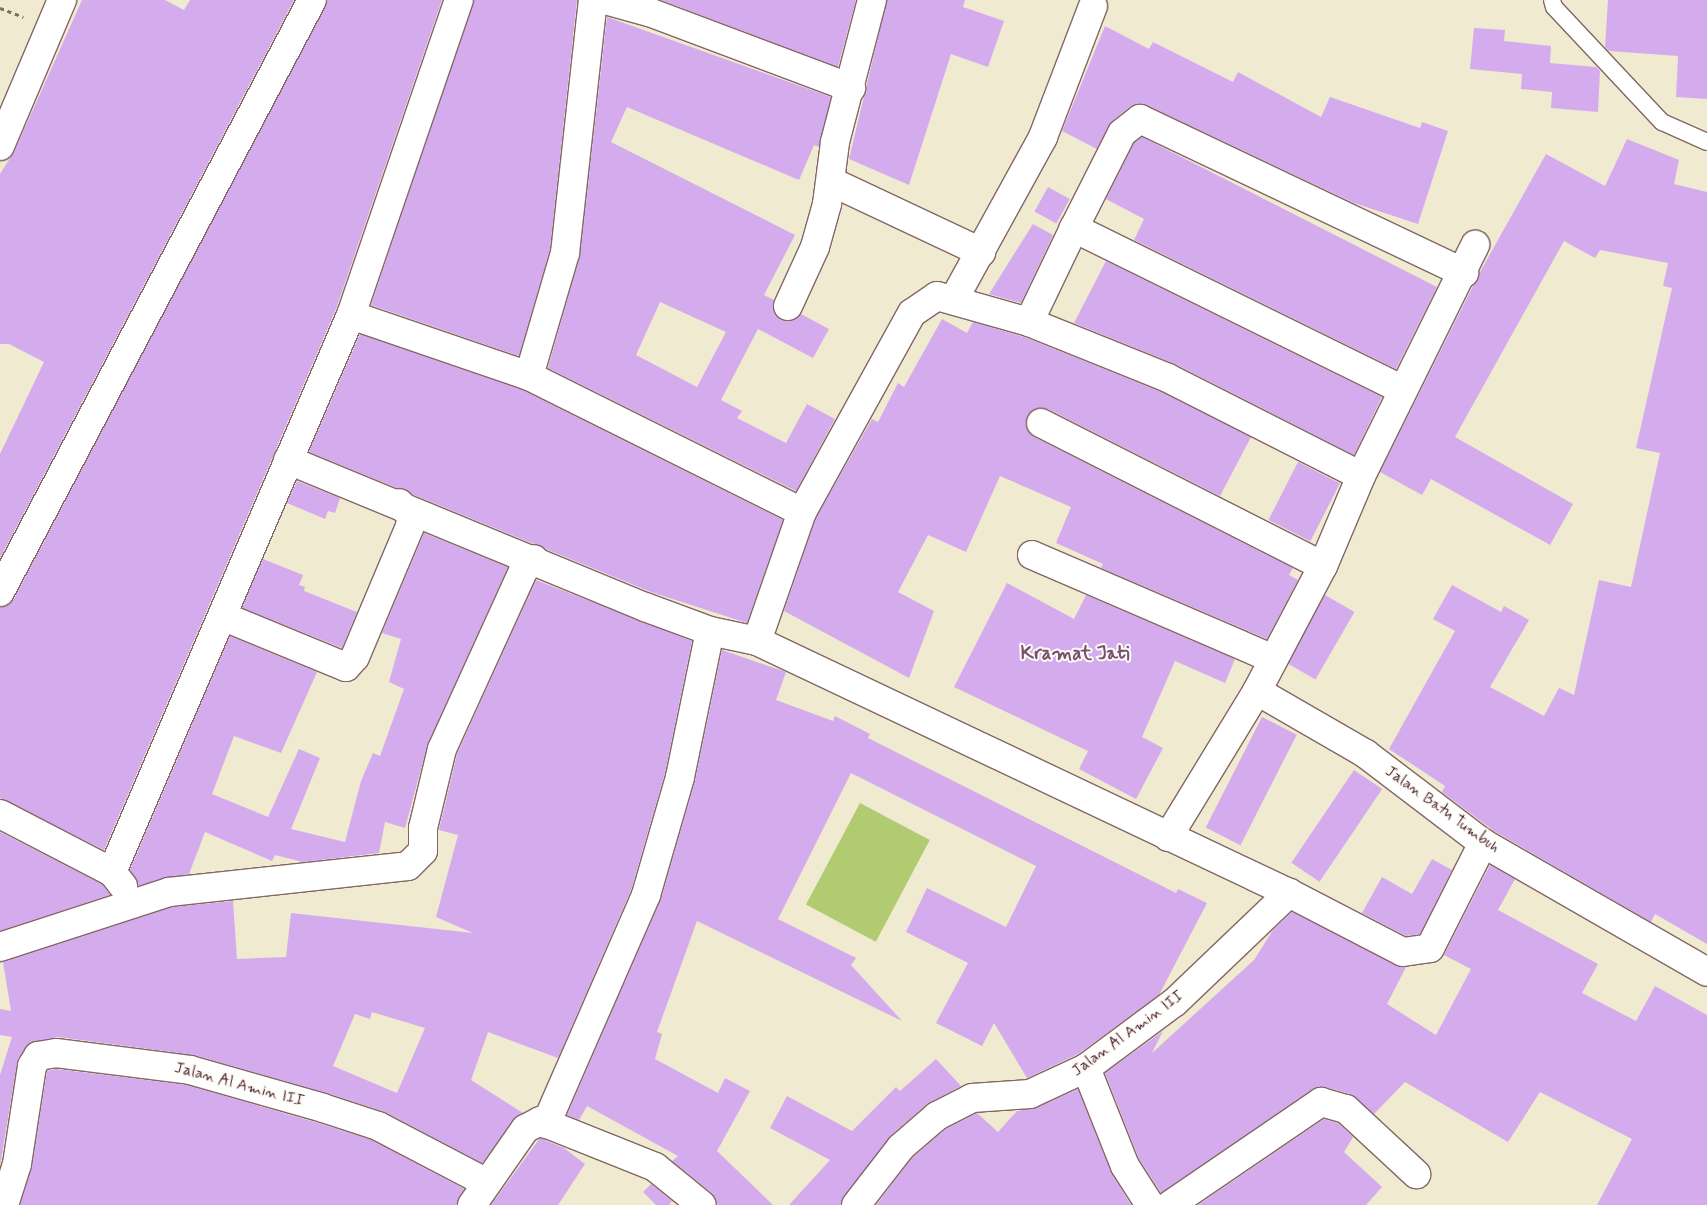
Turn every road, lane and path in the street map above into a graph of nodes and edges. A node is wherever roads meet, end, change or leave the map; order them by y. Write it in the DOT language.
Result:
graph roads {
  1 [pos="62,0"];
  2 [pos="312,0"];
  3 [pos="459,0"];
  4 [pos="593,0"];
  5 [pos="606,0"];
  6 [pos="872,0"];
  7 [pos="1552,0"];
  8 [pos="1093,3"];
  9 [pos="0,8"];
  10 [pos="31,20"];
  11 [pos="851,88"];
  12 [pos="1707,142"];
  13 [pos="0,146"];
  14 [pos="832,182"];
  15 [pos="1074,228"];
  16 [pos="1476,245"];
  17 [pos="981,252"];
  18 [pos="1464,273"];
  19 [pos="954,299"];
  20 [pos="788,306"];
  21 [pos="351,315"];
  22 [pos="1029,322"];
  23 [pos="529,376"];
  24 [pos="1403,390"];
  25 [pos="1041,423"];
  26 [pos="288,460"];
  27 [pos="1361,476"];
  28 [pos="399,504"];
  29 [pos="802,512"];
  30 [pos="1032,555"];
  31 [pos="534,559"];
  32 [pos="1323,566"];
  33 [pos="0,592"];
  34 [pos="222,616"];
  35 [pos="710,631"];
  36 [pos="757,641"];
  37 [pos="1274,659"];
  38 [pos="1257,691"];
  39 [pos="0,814"];
  40 [pos="1168,836"];
  41 [pos="1483,843"];
  42 [pos="112,872"];
  43 [pos="1289,893"];
  44 [pos="135,901"];
  45 [pos="0,947"];
  46 [pos="1707,972"];
  47 [pos="1086,1068"];
  48 [pos="546,1124"];
  49 [pos="1416,1174"];
  50 [pos="480,1194"];
  51 [pos="4,1205"];
  52 [pos="702,1205"];
  53 [pos="856,1205"];
  54 [pos="1150,1205"];
  55 [pos="1170,1205"];
  1 -- 13 [label="street"];
  2 -- 33 [label="street"];
  3 -- 21 [label="street"];
  4 -- 23 [label="street"];
  5 -- 11 [label="street"];
  6 -- 11 [label="street"];
  7 -- 12 [label="lane"];
  8 -- 17 [label="street"];
  9 -- 10 [label="path"];
  11 -- 14 [label="street"];
  14 -- 17 [label="street"];
  14 -- 20 [label="street"];
  15 -- 18 [label="street"];
  15 -- 22 [label="street"];
  15 -- 24 [label="street"];
  16 -- 18 [label="street"];
  17 -- 19 [label="street"];
  18 -- 24 [label="street"];
  19 -- 22 [label="street"];
  19 -- 29 [label="street"];
  21 -- 23 [label="street"];
  21 -- 26 [label="street"];
  22 -- 27 [label="street"];
  23 -- 29 [label="street"];
  24 -- 27 [label="street"];
  25 -- 32 [label="street"];
  26 -- 28 [label="street"];
  26 -- 34 [label="street"];
  27 -- 32 [label="street"];
  28 -- 31 [label="street"];
  28 -- 34 [label="street"];
  29 -- 36 [label="street"];
  30 -- 37 [label="street"];
  31 -- 35 [label="street"];
  31 -- 44 [label="street"];
  32 -- 37 [label="street"];
  34 -- 42 [label="street"];
  35 -- 36 [label="street"];
  35 -- 48 [label="street"];
  36 -- 40 [label="street"];
  37 -- 38 [label="street"];
  38 -- 40 [label="street"];
  38 -- 41 [label="street, Jalan Batu Tumbuh"];
  39 -- 42 [label="street"];
  40 -- 43 [label="street"];
  41 -- 43 [label="street"];
  41 -- 46 [label="street, Jalan Batu Tumbuh"];
  42 -- 44 [label="street"];
  43 -- 47 [label="street, Jalan Al Amin III"];
  44 -- 45 [label="street"];
  47 -- 53 [label="street, Jalan Al Amin III"];
  47 -- 54 [label="street"];
  48 -- 50 [label="street, Jalan Al Amin III"];
  48 -- 52 [label="street"];
  49 -- 55 [label="street"];
  50 -- 51 [label="street, Jalan Al Amin III"];
}
